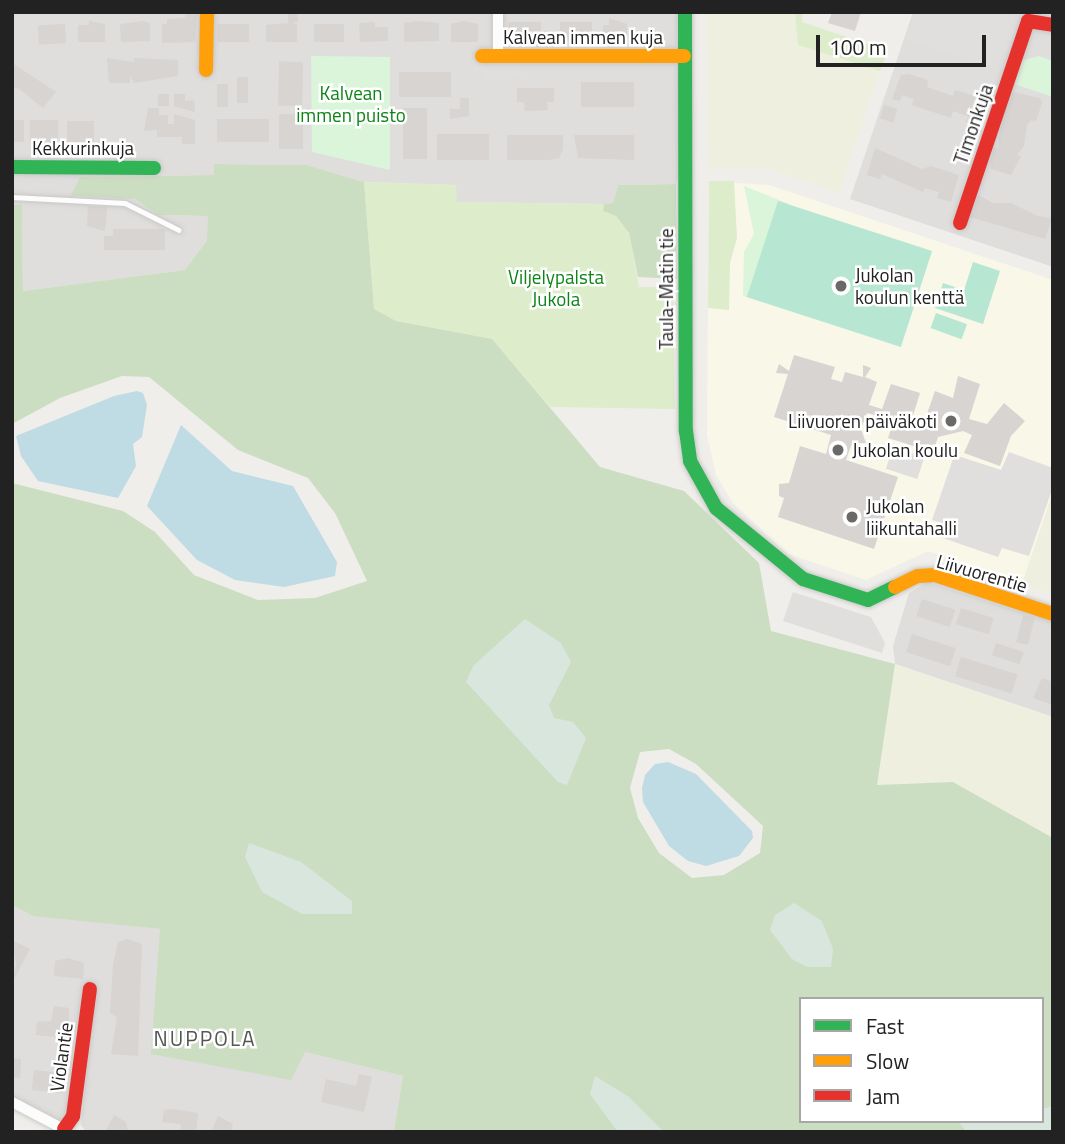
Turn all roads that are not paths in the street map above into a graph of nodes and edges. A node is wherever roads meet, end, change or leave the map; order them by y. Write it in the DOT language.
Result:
graph roads {
  1 [pos="207,12"];
  2 [pos="498,12"];
  3 [pos="685,12"];
  4 [pos="1053,25"];
  5 [pos="482,56"];
  6 [pos="498,56"];
  7 [pos="684,56"];
  8 [pos="206,70"];
  9 [pos="12,167"];
  10 [pos="154,168"];
  11 [pos="12,197"];
  12 [pos="960,223"];
  13 [pos="179,230"];
  14 [pos="755,541"];
  15 [pos="1053,614"];
  16 [pos="90,989"];
  17 [pos="12,1102"];
  18 [pos="64,1131"];
  1 -- 8 [label="street"];
  2 -- 6 [label="street"];
  3 -- 7 [label="street, Taula-Matin tie"];
  4 -- 12 [label="street, Timonkuja"];
  5 -- 6 [label="street, Kalvean immen kuja"];
  6 -- 7 [label="street, Kalvean immen kuja"];
  7 -- 14 [label="street, Taula-Matin tie"];
  9 -- 10 [label="street, Kekkurinkuja"];
  11 -- 13 [label="lane"];
  14 -- 15 [label="street, Liivuorentie"];
  16 -- 18 [label="street, Violantie"];
  17 -- 18 [label="street"];
}
